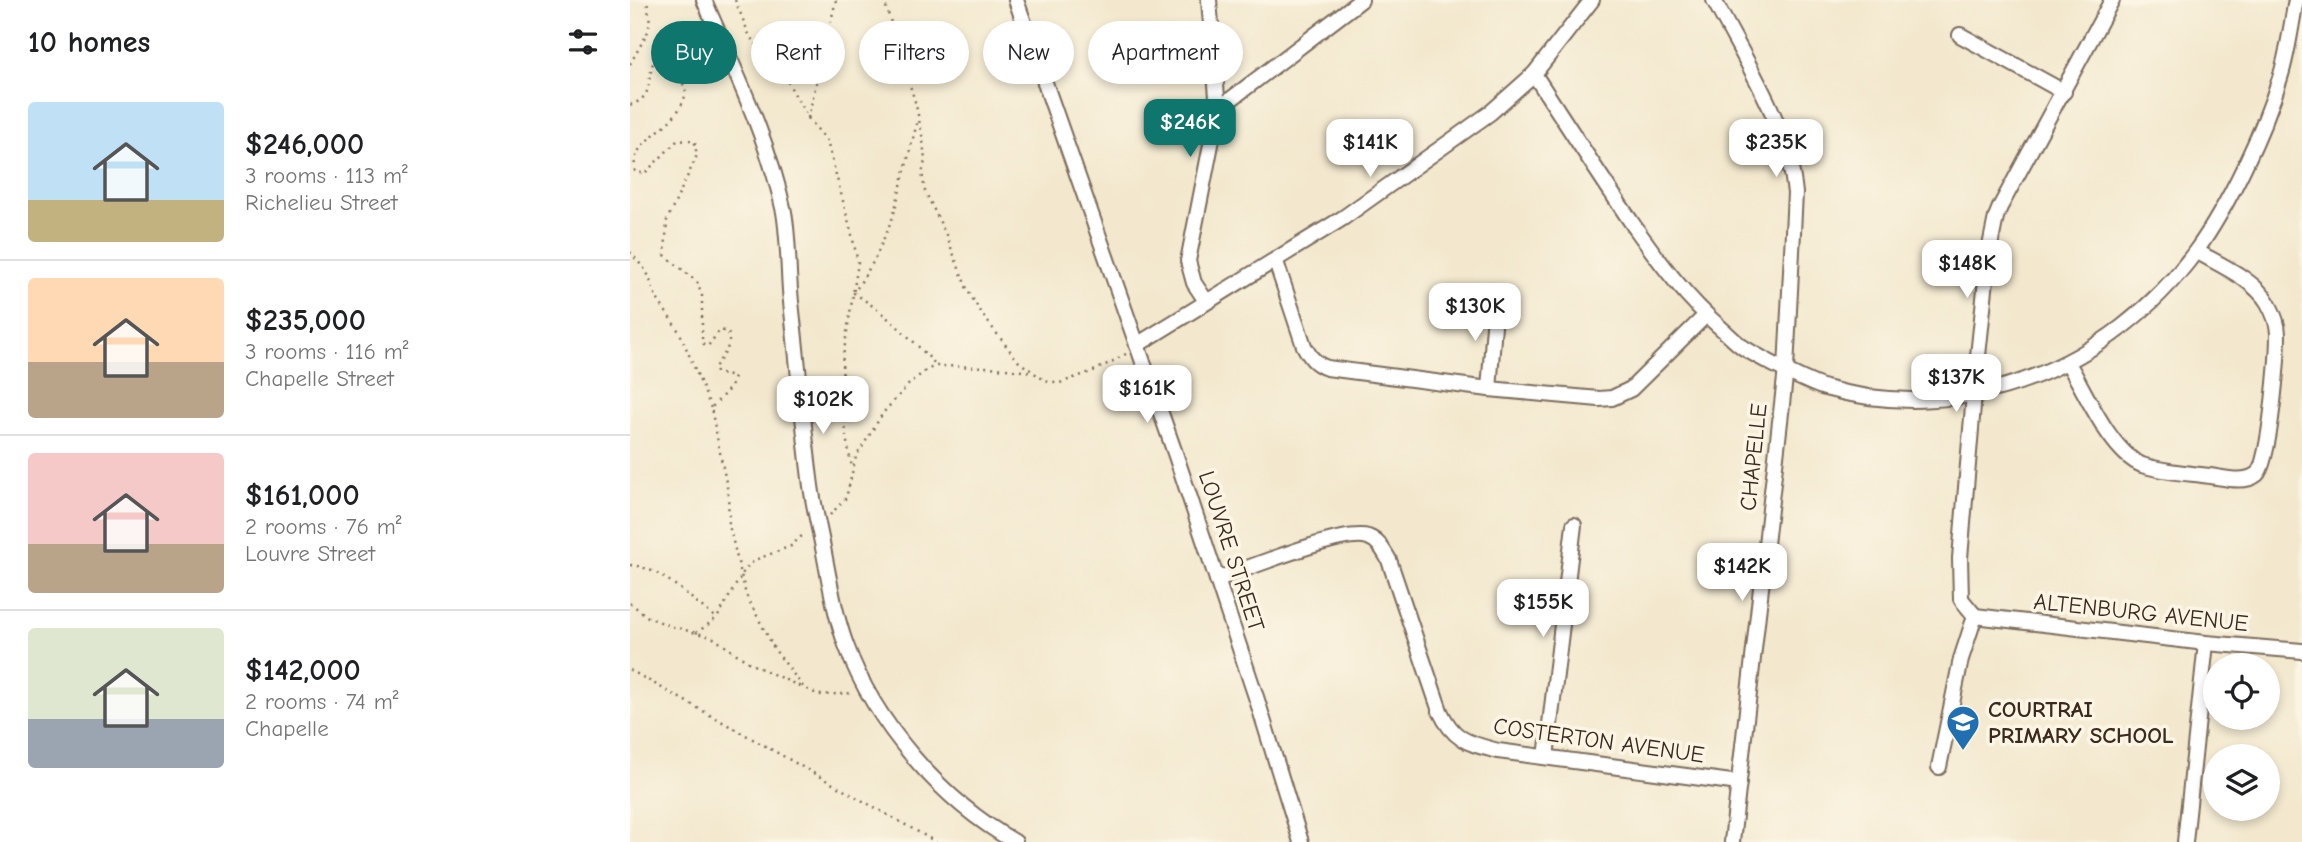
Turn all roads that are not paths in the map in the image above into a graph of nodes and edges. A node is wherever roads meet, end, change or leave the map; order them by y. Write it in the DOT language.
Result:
graph roads {
  1 [pos="704,0"];
  2 [pos="1016,0"];
  3 [pos="1209,0"];
  4 [pos="1361,0"];
  5 [pos="1592,0"];
  6 [pos="1714,0"];
  7 [pos="2112,0"];
  8 [pos="2296,0"];
  9 [pos="1960,35"];
  10 [pos="1534,74"];
  11 [pos="2064,92"];
  12 [pos="1217,109"];
  13 [pos="2196,251"];
  14 [pos="1276,262"];
  15 [pos="1496,300"];
  16 [pos="1206,301"];
  17 [pos="1706,315"];
  18 [pos="1137,345"];
  19 [pos="2068,363"];
  20 [pos="1786,369"];
  21 [pos="1489,389"];
  22 [pos="1974,394"];
  23 [pos="1574,525"];
  24 [pos="1217,579"];
  25 [pos="1975,616"];
  26 [pos="2206,643"];
  27 [pos="2302,651"];
  28 [pos="1546,757"];
  29 [pos="1939,767"];
  30 [pos="1739,783"];
  31 [pos="1015,842"];
  32 [pos="1301,842"];
  33 [pos="1732,842"];
  34 [pos="2185,842"];
  1 -- 31 [label="street"];
  2 -- 18 [label="street, LOUVRE STREET"];
  3 -- 12 [label="street"];
  4 -- 12 [label="street"];
  5 -- 10 [label="street"];
  6 -- 20 [label="street, CHAPELLE"];
  7 -- 11 [label="street"];
  8 -- 13 [label="street"];
  9 -- 11 [label="street"];
  10 -- 14 [label="street"];
  10 -- 17 [label="street"];
  11 -- 22 [label="street"];
  12 -- 16 [label="street"];
  13 -- 19 [label="street"];
  13 -- 19 [label="street"];
  14 -- 16 [label="street"];
  14 -- 21 [label="street"];
  15 -- 21 [label="street"];
  16 -- 18 [label="street"];
  17 -- 20 [label="street"];
  17 -- 21 [label="street"];
  18 -- 24 [label="street, LOUVRE STREET"];
  19 -- 22 [label="street"];
  20 -- 22 [label="street"];
  20 -- 30 [label="street, CHAPELLE"];
  22 -- 25 [label="street"];
  23 -- 28 [label="street"];
  24 -- 28 [label="street, COSTERTON AVENUE"];
  24 -- 32 [label="street, LOUVRE STREET"];
  25 -- 26 [label="street, ALTENBURG AVENUE"];
  25 -- 29 [label="street"];
  26 -- 27 [label="street, ALTENBURG AVENUE"];
  26 -- 34 [label="street"];
  28 -- 30 [label="street, COSTERTON AVENUE"];
  30 -- 33 [label="street, CHAPELLE"];
}
